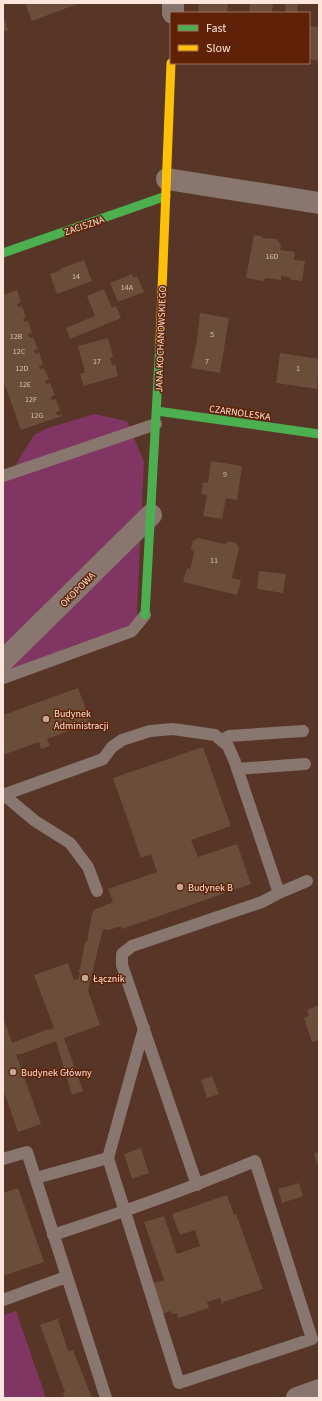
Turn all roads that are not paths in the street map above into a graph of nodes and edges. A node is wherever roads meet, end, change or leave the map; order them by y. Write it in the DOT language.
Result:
graph roads {
  1 [pos="171,64"];
  2 [pos="166,188"];
  3 [pos="319,203"];
  4 [pos="3,253"];
  5 [pos="157,411"];
  6 [pos="156,424"];
  7 [pos="319,434"];
  8 [pos="3,476"];
  9 [pos="151,516"];
  10 [pos="146,615"];
  11 [pos="3,661"];
  12 [pos="3,678"];
  13 [pos="303,731"];
  14 [pos="221,740"];
  15 [pos="305,764"];
  16 [pos="237,769"];
  17 [pos="3,795"];
  18 [pos="307,881"];
  19 [pos="97,891"];
  20 [pos="280,893"];
  21 [pos="144,1028"];
  22 [pos="108,1158"];
  23 [pos="3,1159"];
  24 [pos="36,1178"];
  25 [pos="197,1185"];
  26 [pos="124,1212"];
  27 [pos="52,1235"];
  28 [pos="66,1277"];
  29 [pos="3,1300"];
  30 [pos="319,1390"];
  31 [pos="106,1398"];
  32 [pos="297,1398"];
  1 -- 2 [label="street, JANA KOCHANOWSKIEGO"];
  2 -- 3 [label="street, ZACISZNA"];
  2 -- 4 [label="street, ZACISZNA"];
  2 -- 5 [label="street, JANA KOCHANOWSKIEGO"];
  5 -- 6 [label="street, JANA KOCHANOWSKIEGO"];
  5 -- 7 [label="street, CZARNOLESKA"];
  6 -- 8 [label="lane"];
  6 -- 9 [label="street, JANA KOCHANOWSKIEGO"];
  9 -- 10 [label="street, JANA KOCHANOWSKIEGO"];
  9 -- 11 [label="street, OKOPOWA"];
  10 -- 12 [label="lane"];
  13 -- 14 [label="lane"];
  14 -- 16 [label="lane"];
  14 -- 17 [label="lane"];
  15 -- 16 [label="lane"];
  16 -- 20 [label="lane"];
  17 -- 19 [label="lane"];
  18 -- 20 [label="lane"];
  20 -- 21 [label="lane"];
  21 -- 22 [label="lane"];
  21 -- 25 [label="lane"];
  22 -- 24 [label="lane"];
  22 -- 26 [label="lane"];
  23 -- 24 [label="lane"];
  24 -- 27 [label="lane"];
  25 -- 26 [label="lane"];
  25 -- 26 [label="lane"];
  26 -- 27 [label="lane"];
  27 -- 28 [label="lane"];
  28 -- 29 [label="lane"];
  28 -- 31 [label="lane"];
  30 -- 32 [label="street"];
}
